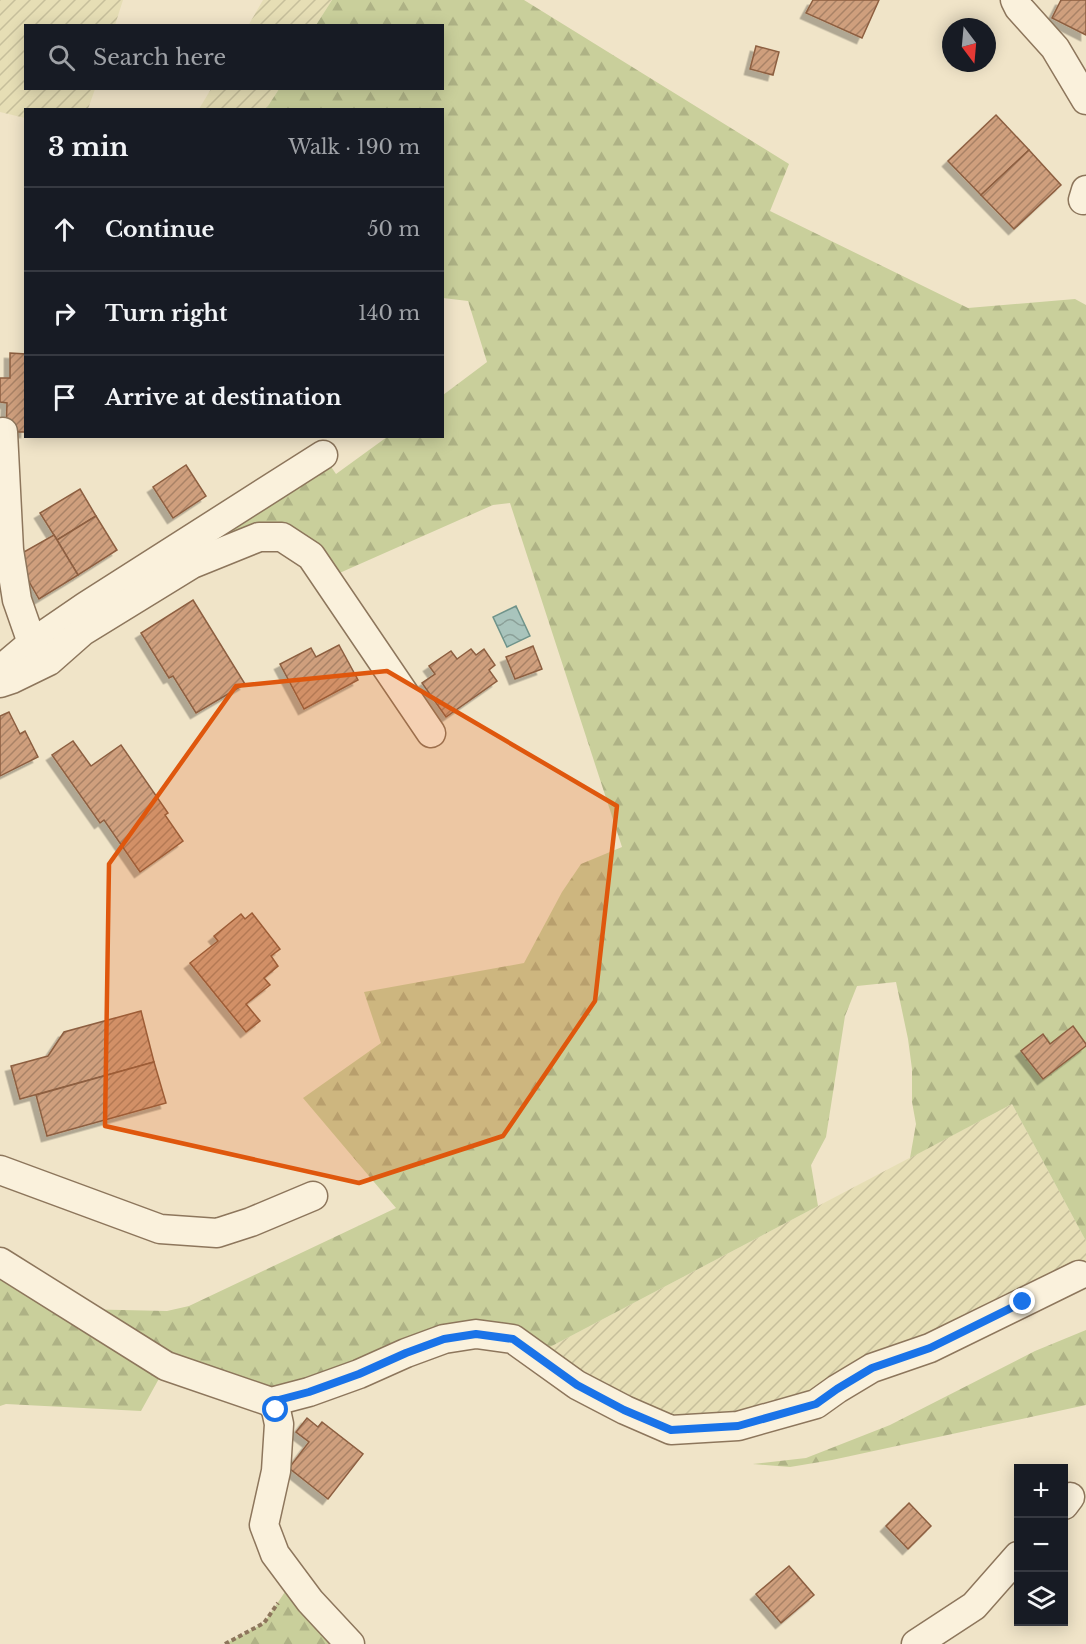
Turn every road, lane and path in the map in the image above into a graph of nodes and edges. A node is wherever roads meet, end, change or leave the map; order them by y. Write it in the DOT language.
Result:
graph roads {
  1 [pos="1015,0"];
  2 [pos="1086,100"];
  3 [pos="3,432"];
  4 [pos="323,454"];
  5 [pos="32,643"];
  6 [pos="0,670"];
  7 [pos="0,683"];
  8 [pos="431,733"];
  9 [pos="0,1170"];
  10 [pos="313,1196"];
  11 [pos="0,1262"];
  12 [pos="1079,1275"];
  13 [pos="271,1402"];
  14 [pos="1014,1561"];
  15 [pos="293,1580"];
  16 [pos="225,1644"];
  17 [pos="350,1644"];
  18 [pos="916,1644"];
  1 -- 2 [label="street"];
  3 -- 5 [label="street"];
  4 -- 5 [label="street"];
  5 -- 6 [label="street"];
  7 -- 8 [label="street"];
  9 -- 10 [label="street"];
  11 -- 13 [label="street"];
  12 -- 13 [label="street"];
  13 -- 15 [label="street"];
  14 -- 18 [label="street"];
  15 -- 16 [label="path"];
  15 -- 17 [label="street"];
}
